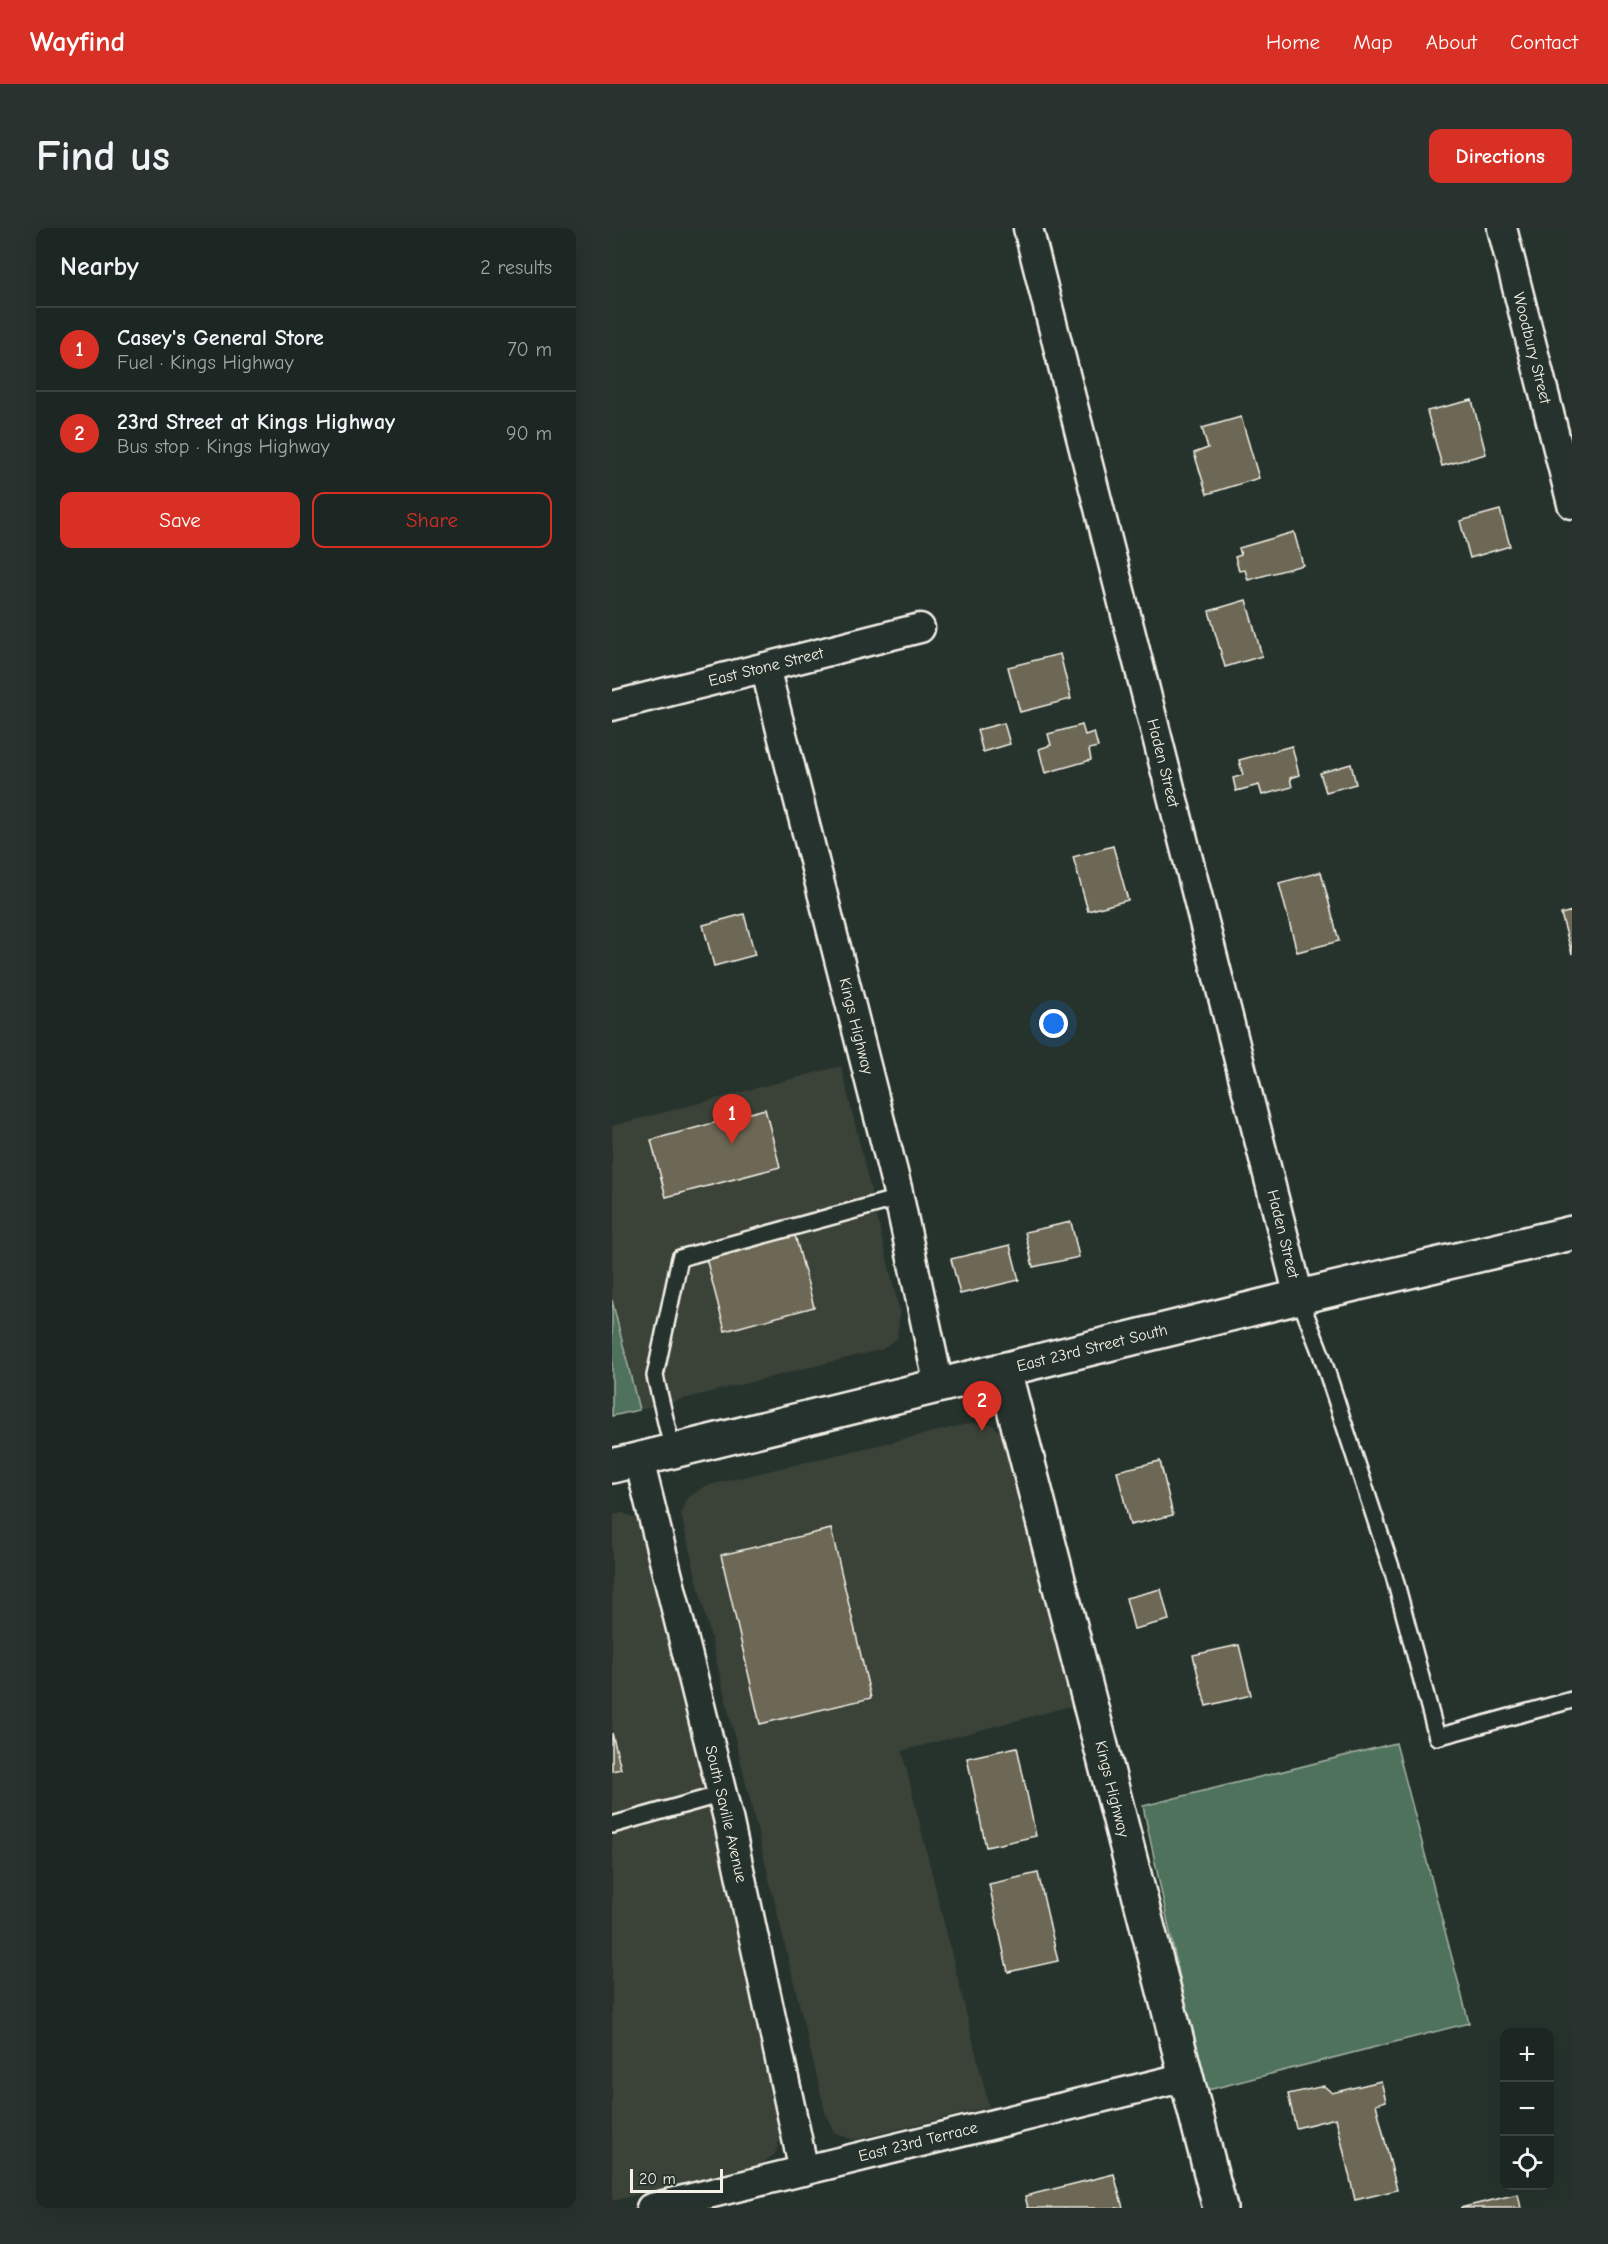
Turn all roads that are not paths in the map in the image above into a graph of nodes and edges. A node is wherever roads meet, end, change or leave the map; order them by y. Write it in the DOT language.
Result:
graph roads {
  1 [pos="1028,228"];
  2 [pos="1502,228"];
  3 [pos="1572,504"];
  4 [pos="920,628"];
  5 [pos="765,667"];
  6 [pos="612,706"];
  7 [pos="899,1198"];
  8 [pos="1572,1233"];
  9 [pos="1299,1297"];
  10 [pos="1004,1370"];
  11 [pos="939,1386"];
  12 [pos="673,1452"];
  13 [pos="625,1463"];
  14 [pos="1572,1700"];
  15 [pos="722,1794"];
  16 [pos="612,1824"];
  17 [pos="1186,2076"];
  18 [pos="804,2171"];
  19 [pos="651,2208"];
  20 [pos="1220,2208"];
  1 -- 9 [label="street, Haden Street"];
  2 -- 3 [label="street, Woodbury Street"];
  4 -- 5 [label="street, East Stone Street"];
  5 -- 6 [label="street, East Stone Street"];
  5 -- 7 [label="street, Kings Highway"];
  7 -- 11 [label="street, Kings Highway"];
  7 -- 12 [label="lane"];
  8 -- 9 [label="main road, East 23rd Street South"];
  9 -- 10 [label="main road, East 23rd Street South"];
  9 -- 14 [label="lane"];
  10 -- 11 [label="main road, East 23rd Street South"];
  10 -- 17 [label="main road, Kings Highway"];
  11 -- 12 [label="main road, East 23rd Street South"];
  12 -- 13 [label="main road, East 23rd Street South"];
  13 -- 15 [label="street, South Saville Avenue"];
  15 -- 16 [label="lane"];
  15 -- 18 [label="street, South Saville Avenue"];
  17 -- 18 [label="street, East 23rd Terrace"];
  17 -- 20 [label="main road, Kings Highway"];
  18 -- 19 [label="street, East 23rd Terrace"];
}
